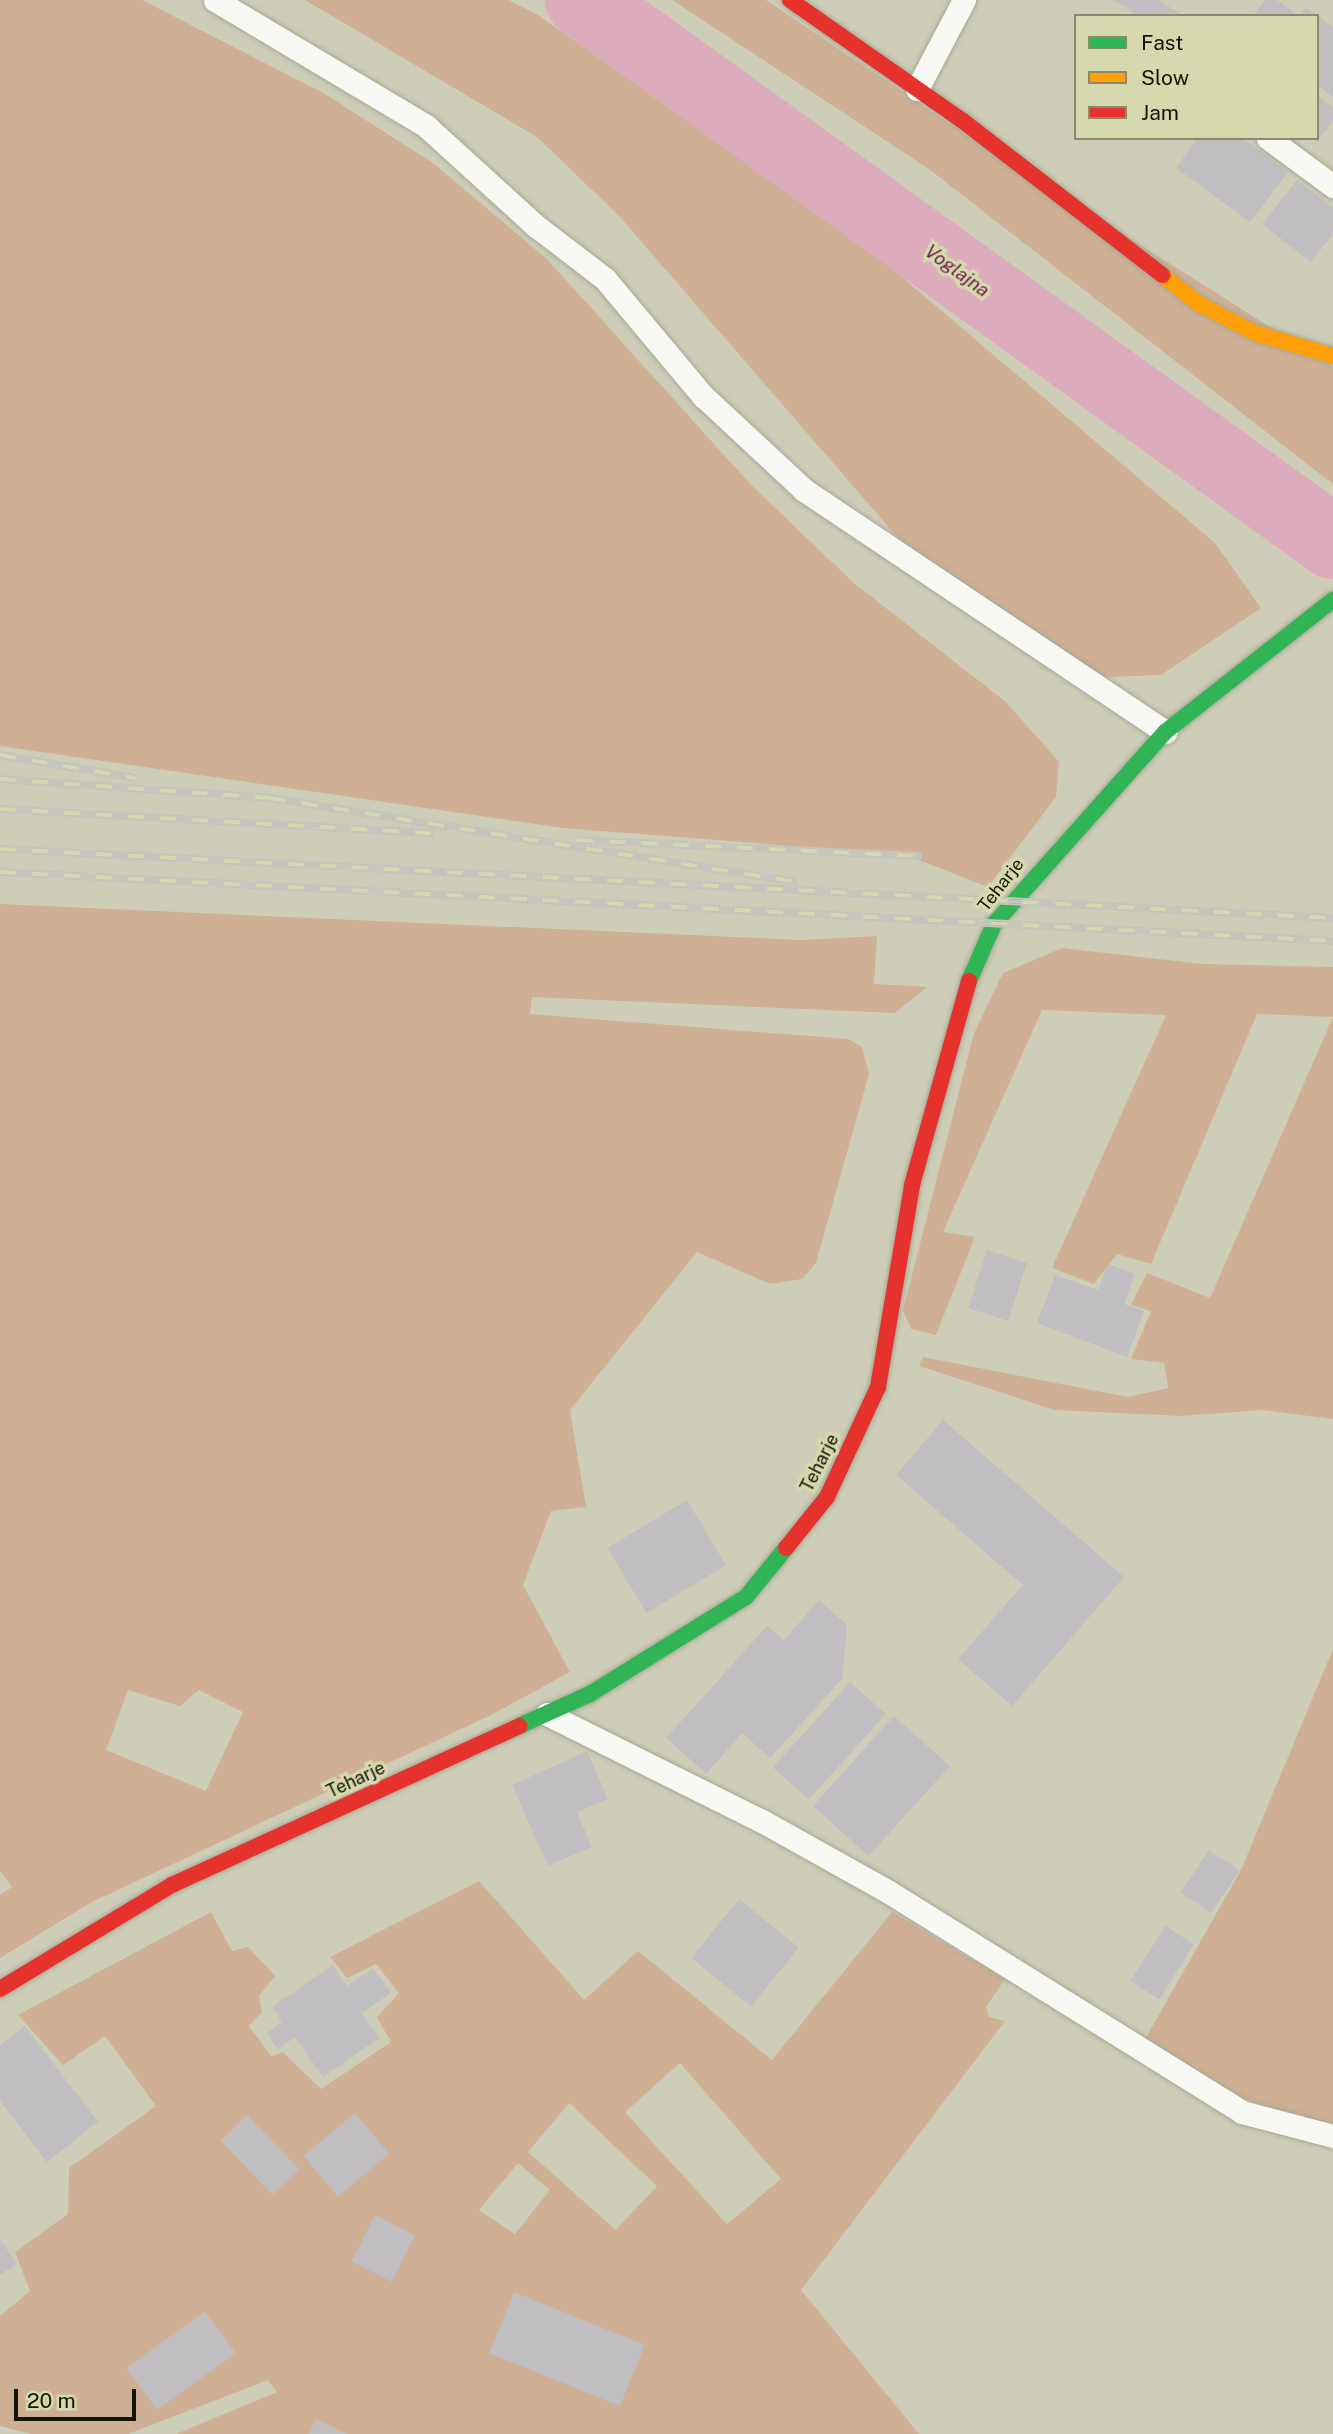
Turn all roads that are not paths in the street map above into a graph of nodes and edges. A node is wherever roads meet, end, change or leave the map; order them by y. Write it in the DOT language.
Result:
graph roads {
  1 [pos="215,0"];
  2 [pos="790,0"];
  3 [pos="964,0"];
  4 [pos="917,89"];
  5 [pos="1271,140"];
  6 [pos="1333,186"];
  7 [pos="1333,356"];
  8 [pos="1333,600"];
  9 [pos="1165,732"];
  10 [pos="547,1714"];
  11 [pos="0,1989"];
  12 [pos="1333,2136"];
  1 -- 9 [label="lane"];
  2 -- 4 [label="street"];
  3 -- 4 [label="lane"];
  4 -- 7 [label="street"];
  5 -- 6 [label="lane"];
  8 -- 9 [label="street, Teharje"];
  9 -- 10 [label="street, Teharje"];
  10 -- 11 [label="street, Teharje"];
  10 -- 12 [label="lane"];
}
